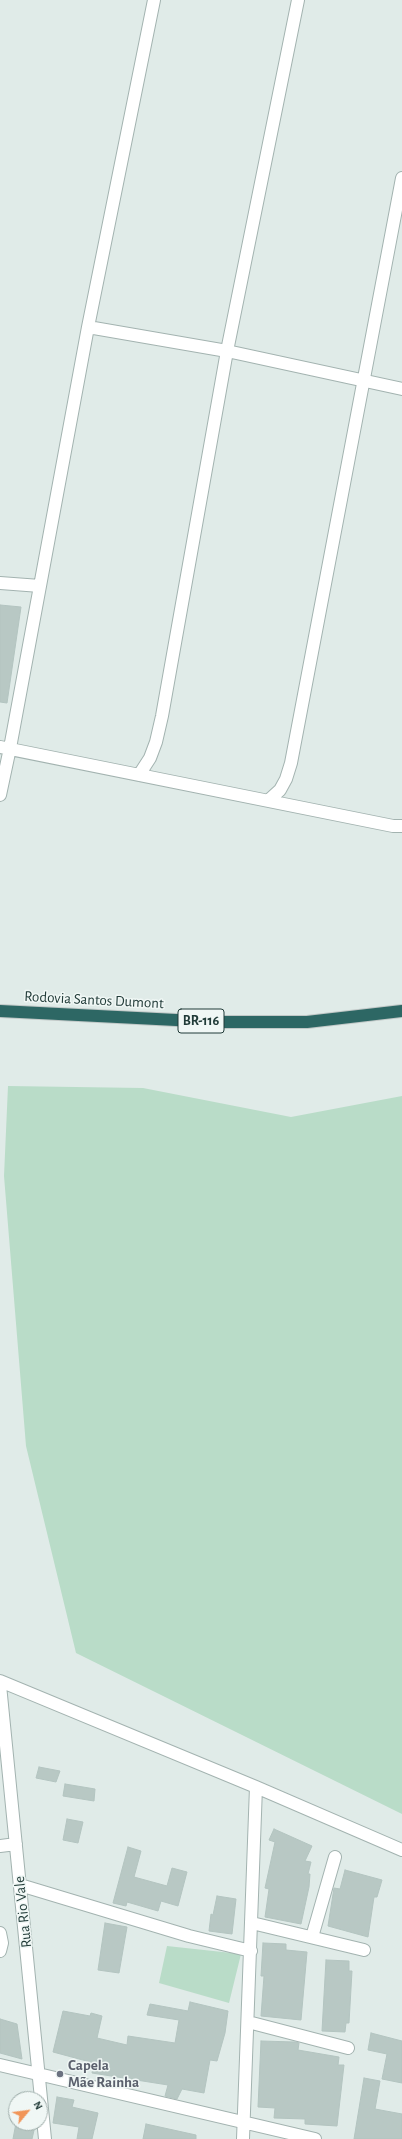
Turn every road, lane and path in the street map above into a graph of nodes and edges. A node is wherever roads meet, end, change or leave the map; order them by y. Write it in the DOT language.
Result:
graph roads {
  1 [pos="154,0"];
  2 [pos="298,0"];
  3 [pos="402,178"];
  4 [pos="88,327"];
  5 [pos="227,351"];
  6 [pos="362,381"];
  7 [pos="402,390"];
  8 [pos="0,583"];
  9 [pos="40,586"];
  10 [pos="5,748"];
  11 [pos="139,775"];
  12 [pos="0,795"];
  13 [pos="269,800"];
  14 [pos="402,826"];
  15 [pos="0,1011"];
  16 [pos="402,1011"];
  17 [pos="0,1681"];
  18 [pos="0,1684"];
  19 [pos="256,1787"];
  20 [pos="16,1844"];
  21 [pos="0,1846"];
  22 [pos="402,1850"];
  23 [pos="335,1857"];
  24 [pos="20,1885"];
  25 [pos="252,1923"];
  26 [pos="0,1933"];
  27 [pos="312,1937"];
  28 [pos="364,1950"];
  29 [pos="0,1951"];
  30 [pos="251,1951"];
  31 [pos="248,2022"];
  32 [pos="348,2048"];
  33 [pos="0,2065"];
  34 [pos="40,2075"];
  35 [pos="243,2124"];
  36 [pos="45,2139"];
  37 [pos="243,2139"];
  38 [pos="315,2139"];
  1 -- 4 [label="street"];
  2 -- 5 [label="street"];
  3 -- 6 [label="street"];
  4 -- 5 [label="street"];
  4 -- 9 [label="street"];
  5 -- 6 [label="street"];
  5 -- 11 [label="street"];
  6 -- 7 [label="street"];
  6 -- 13 [label="street"];
  8 -- 9 [label="street"];
  9 -- 10 [label="street"];
  10 -- 11 [label="street"];
  10 -- 12 [label="street"];
  11 -- 13 [label="street"];
  13 -- 14 [label="street"];
  15 -- 16 [label="highway, Rodovia Santos Dumont / BR-116"];
  17 -- 19 [label="street"];
  18 -- 20 [label="street, Rua Rio Vale"];
  19 -- 22 [label="street"];
  19 -- 25 [label="street"];
  20 -- 21 [label="street"];
  20 -- 24 [label="street, Rua Rio Vale"];
  23 -- 27 [label="street"];
  24 -- 30 [label="street"];
  24 -- 34 [label="street, Rua Rio Vale"];
  25 -- 27 [label="street"];
  25 -- 30 [label="street"];
  26 -- 29 [label="street"];
  27 -- 28 [label="street"];
  30 -- 31 [label="street"];
  31 -- 32 [label="street"];
  31 -- 35 [label="street"];
  33 -- 34 [label="street"];
  34 -- 35 [label="street"];
  34 -- 36 [label="street, Rua Rio Vale"];
  35 -- 37 [label="street"];
  35 -- 38 [label="street"];
}
